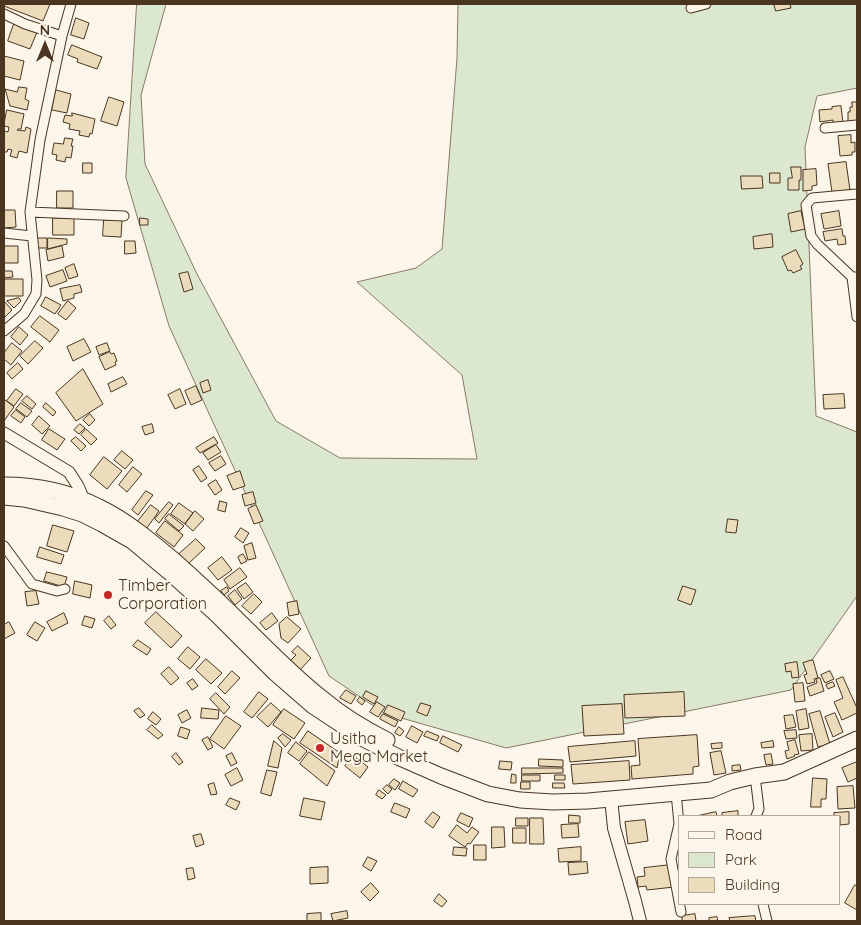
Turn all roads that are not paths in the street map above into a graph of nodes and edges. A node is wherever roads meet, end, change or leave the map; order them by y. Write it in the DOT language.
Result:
graph roads {
  1 [pos="71,4"];
  2 [pos="706,4"];
  3 [pos="691,8"];
  4 [pos="4,14"];
  5 [pos="62,36"];
  6 [pos="857,125"];
  7 [pos="825,128"];
  8 [pos="857,194"];
  9 [pos="30,212"];
  10 [pos="124,216"];
  11 [pos="4,233"];
  12 [pos="32,236"];
  13 [pos="854,277"];
  14 [pos="857,317"];
  15 [pos="4,331"];
  16 [pos="4,434"];
  17 [pos="4,484"];
  18 [pos="4,497"];
  19 [pos="82,507"];
  20 [pos="4,546"];
  21 [pos="65,589"];
  22 [pos="857,739"];
  23 [pos="755,776"];
  24 [pos="730,782"];
  25 [pos="676,793"];
  26 [pos="610,794"];
  27 [pos="678,815"];
  28 [pos="756,815"];
  29 [pos="678,828"];
  30 [pos="678,896"];
  31 [pos="680,905"];
  32 [pos="763,905"];
  33 [pos="681,912"];
  34 [pos="640,921"];
  35 [pos="767,921"];
  1 -- 5 [label="street"];
  2 -- 3 [label="street"];
  4 -- 5 [label="street"];
  5 -- 9 [label="street"];
  6 -- 7 [label="street"];
  8 -- 13 [label="street"];
  9 -- 10 [label="street"];
  9 -- 12 [label="street"];
  11 -- 12 [label="street"];
  12 -- 15 [label="street"];
  13 -- 14 [label="street"];
  16 -- 19 [label="street"];
  17 -- 19 [label="highway"];
  18 -- 19 [label="highway"];
  19 -- 26 [label="highway"];
  20 -- 21 [label="street"];
  22 -- 23 [label="highway"];
  23 -- 24 [label="highway"];
  23 -- 28 [label="street"];
  24 -- 25 [label="highway"];
  24 -- 26 [label="highway"];
  25 -- 26 [label="highway"];
  25 -- 27 [label="street"];
  26 -- 34 [label="main road"];
  29 -- 30 [label="street"];
  31 -- 33 [label="street"];
  32 -- 35 [label="street"];
}
